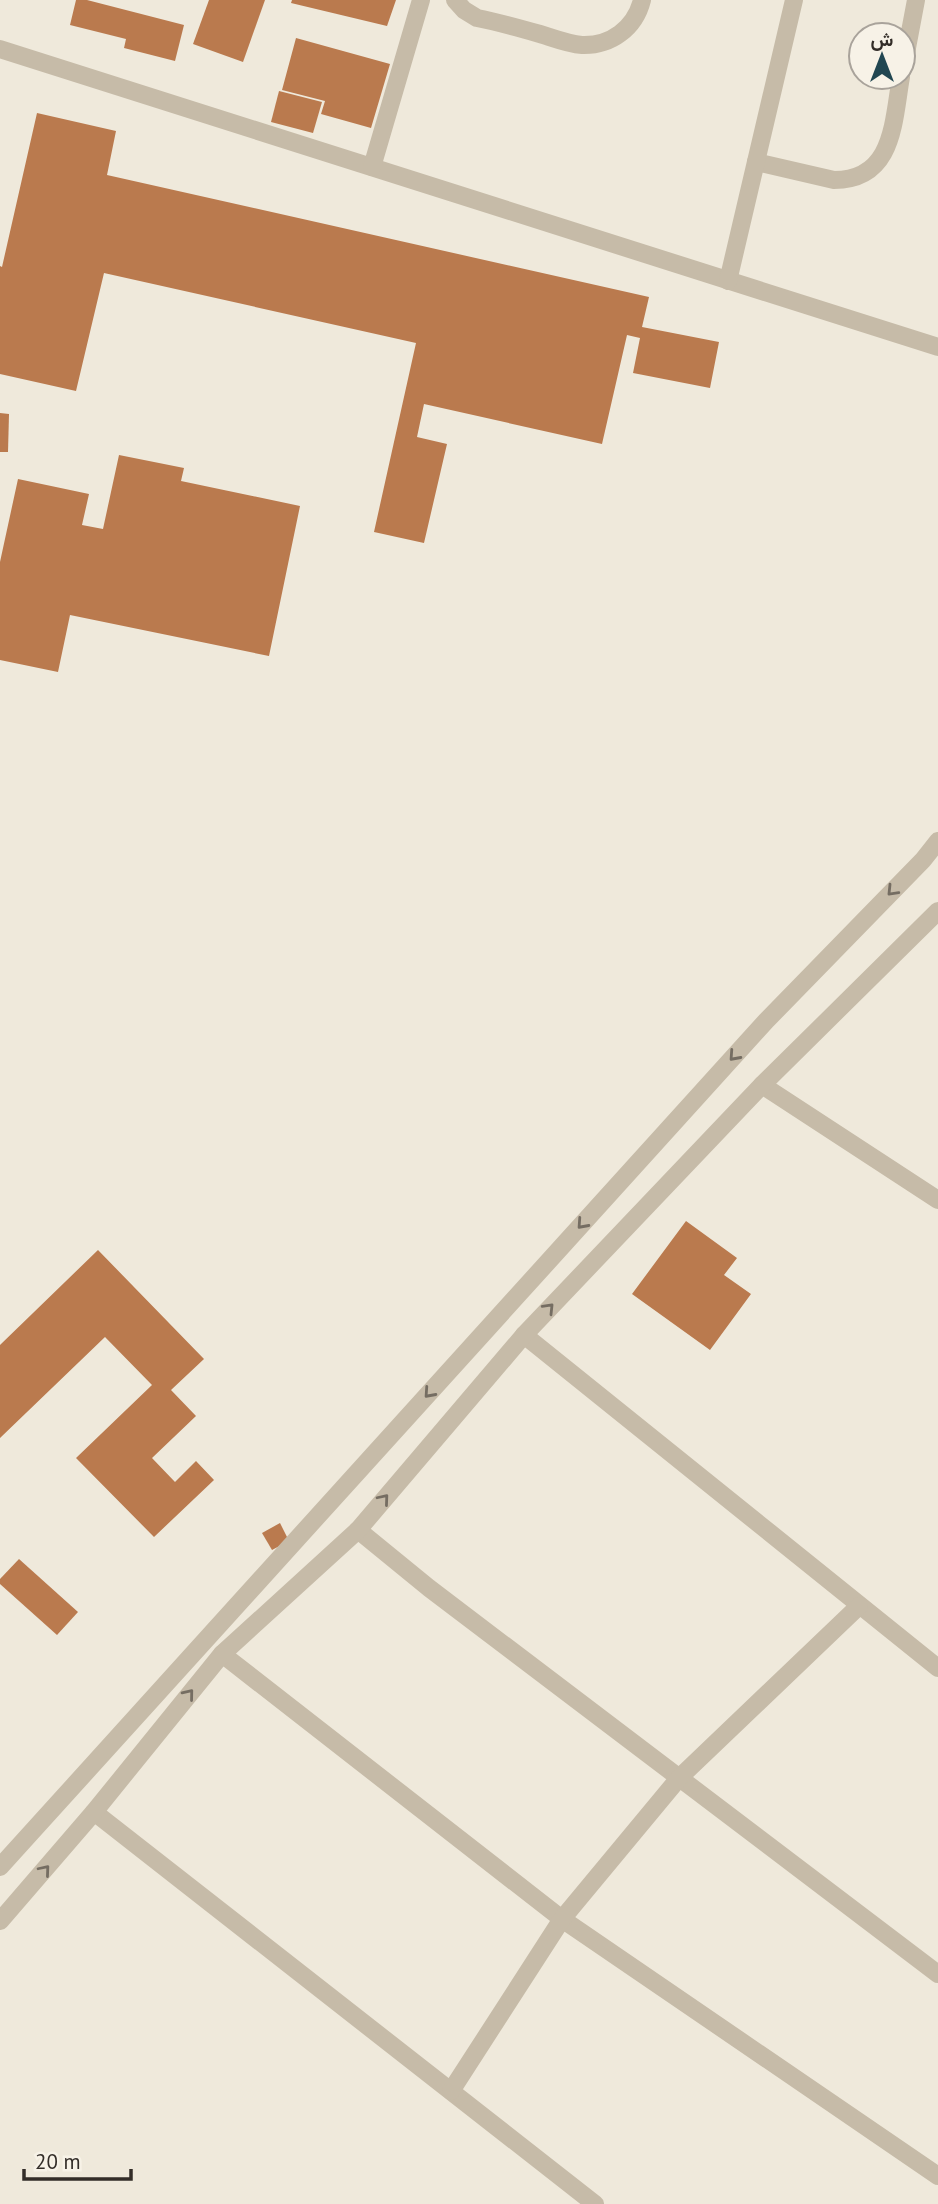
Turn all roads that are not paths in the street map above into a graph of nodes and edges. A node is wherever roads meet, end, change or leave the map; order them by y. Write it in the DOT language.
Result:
graph roads {
  1 [pos="421,0"];
  2 [pos="455,0"];
  3 [pos="642,0"];
  4 [pos="794,0"];
  5 [pos="916,0"];
  6 [pos="912,21"];
  7 [pos="0,48"];
  8 [pos="898,91"];
  9 [pos="756,162"];
  10 [pos="372,167"];
  11 [pos="729,281"];
  12 [pos="938,347"];
  13 [pos="938,841"];
  14 [pos="938,911"];
  15 [pos="762,1085"];
  16 [pos="937,1197"];
  17 [pos="524,1335"];
  18 [pos="358,1530"];
  19 [pos="859,1606"];
  20 [pos="222,1654"];
  21 [pos="938,1668"];
  22 [pos="679,1778"];
  23 [pos="94,1812"];
  24 [pos="0,1867"];
  25 [pos="562,1919"];
  26 [pos="0,1922"];
  27 [pos="938,1974"];
  28 [pos="451,2091"];
  29 [pos="938,2176"];
  30 [pos="595,2204"];
  1 -- 10 [label="street"];
  2 -- 3 [label="street"];
  4 -- 9 [label="street"];
  5 -- 6 [label="street"];
  7 -- 10 [label="street"];
  8 -- 9 [label="street"];
  9 -- 11 [label="street"];
  10 -- 11 [label="street"];
  11 -- 12 [label="street"];
  13 -- 24 [label="street, one-way"];
  14 -- 15 [label="street"];
  15 -- 16 [label="street"];
  17 -- 15 [label="street, one-way"];
  18 -- 17 [label="street, one-way"];
  17 -- 19 [label="street"];
  18 -- 20 [label="street"];
  18 -- 22 [label="street"];
  19 -- 21 [label="street"];
  19 -- 22 [label="street"];
  23 -- 20 [label="street, one-way"];
  20 -- 25 [label="street"];
  22 -- 25 [label="street"];
  22 -- 27 [label="street"];
  26 -- 23 [label="street, one-way"];
  23 -- 28 [label="street"];
  25 -- 28 [label="street"];
  25 -- 29 [label="street"];
  28 -- 30 [label="street"];
}
